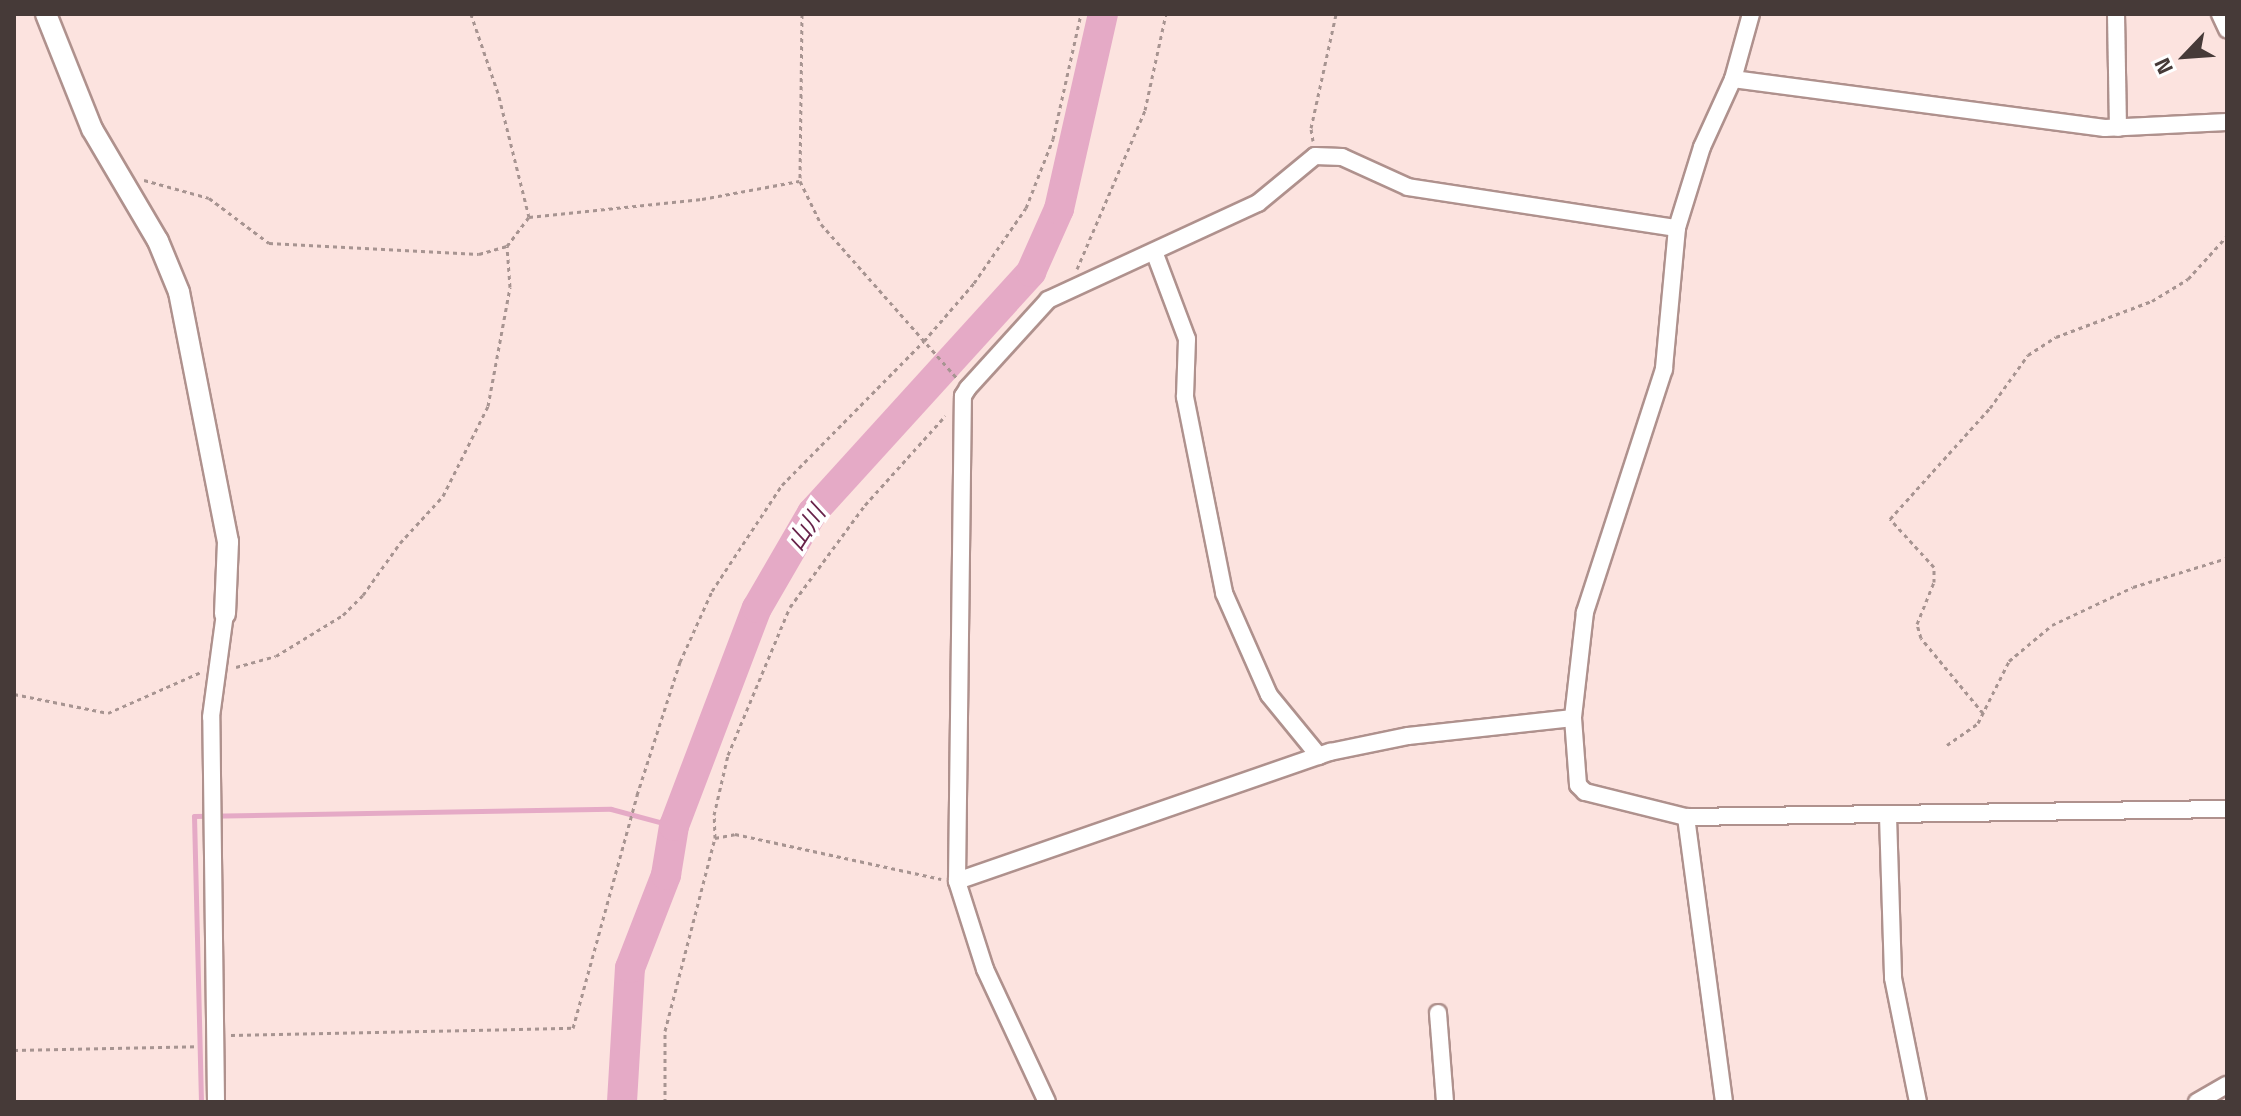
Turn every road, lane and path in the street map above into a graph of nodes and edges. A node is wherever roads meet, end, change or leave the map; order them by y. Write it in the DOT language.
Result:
graph roads {
  1 [pos="46,14"];
  2 [pos="471,14"];
  3 [pos="802,14"];
  4 [pos="1081,14"];
  5 [pos="1166,14"];
  6 [pos="1336,14"];
  7 [pos="1751,14"];
  8 [pos="2116,14"];
  9 [pos="2220,14"];
  10 [pos="2227,29"];
  11 [pos="1733,79"];
  12 [pos="2227,122"];
  13 [pos="2118,128"];
  14 [pos="1315,156"];
  15 [pos="120,181"];
  16 [pos="800,181"];
  17 [pos="529,217"];
  18 [pos="1677,228"];
  19 [pos="2227,236"];
  20 [pos="507,246"];
  21 [pos="1155,254"];
  22 [pos="1069,287"];
  23 [pos="924,341"];
  24 [pos="958,380"];
  25 [pos="963,396"];
  26 [pos="2227,558"];
  27 [pos="225,614"];
  28 [pos="217,668"];
  29 [pos="14,694"];
  30 [pos="1983,713"];
  31 [pos="1573,718"];
  32 [pos="1947,745"];
  33 [pos="1319,756"];
  34 [pos="2227,809"];
  35 [pos="1888,816"];
  36 [pos="1686,817"];
  37 [pos="715,838"];
  38 [pos="957,881"];
  39 [pos="1438,1013"];
  40 [pos="215,1041"];
  41 [pos="14,1050"];
  42 [pos="2227,1085"];
  43 [pos="216,1102"];
  44 [pos="665,1102"];
  45 [pos="1047,1102"];
  46 [pos="1445,1102"];
  47 [pos="1724,1102"];
  48 [pos="1918,1102"];
  49 [pos="2197,1102"];
  1 -- 15 [label="street"];
  2 -- 17 [label="path"];
  3 -- 16 [label="path"];
  4 -- 23 [label="path"];
  5 -- 22 [label="path"];
  6 -- 14 [label="path"];
  7 -- 11 [label="street"];
  8 -- 13 [label="street"];
  9 -- 10 [label="street"];
  11 -- 13 [label="street"];
  11 -- 18 [label="street"];
  12 -- 13 [label="street"];
  14 -- 18 [label="street"];
  14 -- 21 [label="street"];
  15 -- 20 [label="path"];
  15 -- 27 [label="street"];
  16 -- 17 [label="path"];
  16 -- 23 [label="path"];
  17 -- 20 [label="path"];
  18 -- 31 [label="street"];
  19 -- 30 [label="path"];
  20 -- 28 [label="path"];
  21 -- 22 [label="street"];
  21 -- 33 [label="street"];
  22 -- 25 [label="street"];
  23 -- 24 [label="path"];
  23 -- 40 [label="path"];
  25 -- 37 [label="path"];
  25 -- 38 [label="street"];
  26 -- 30 [label="path"];
  27 -- 28 [label="street"];
  28 -- 29 [label="path"];
  28 -- 40 [label="street"];
  30 -- 32 [label="path"];
  31 -- 33 [label="street"];
  31 -- 36 [label="street"];
  33 -- 38 [label="street"];
  34 -- 35 [label="street"];
  35 -- 36 [label="street"];
  35 -- 48 [label="street"];
  36 -- 47 [label="street"];
  37 -- 38 [label="path"];
  37 -- 44 [label="path"];
  38 -- 45 [label="street"];
  39 -- 46 [label="street"];
  40 -- 41 [label="path"];
  40 -- 43 [label="street"];
  42 -- 49 [label="street"];
}
